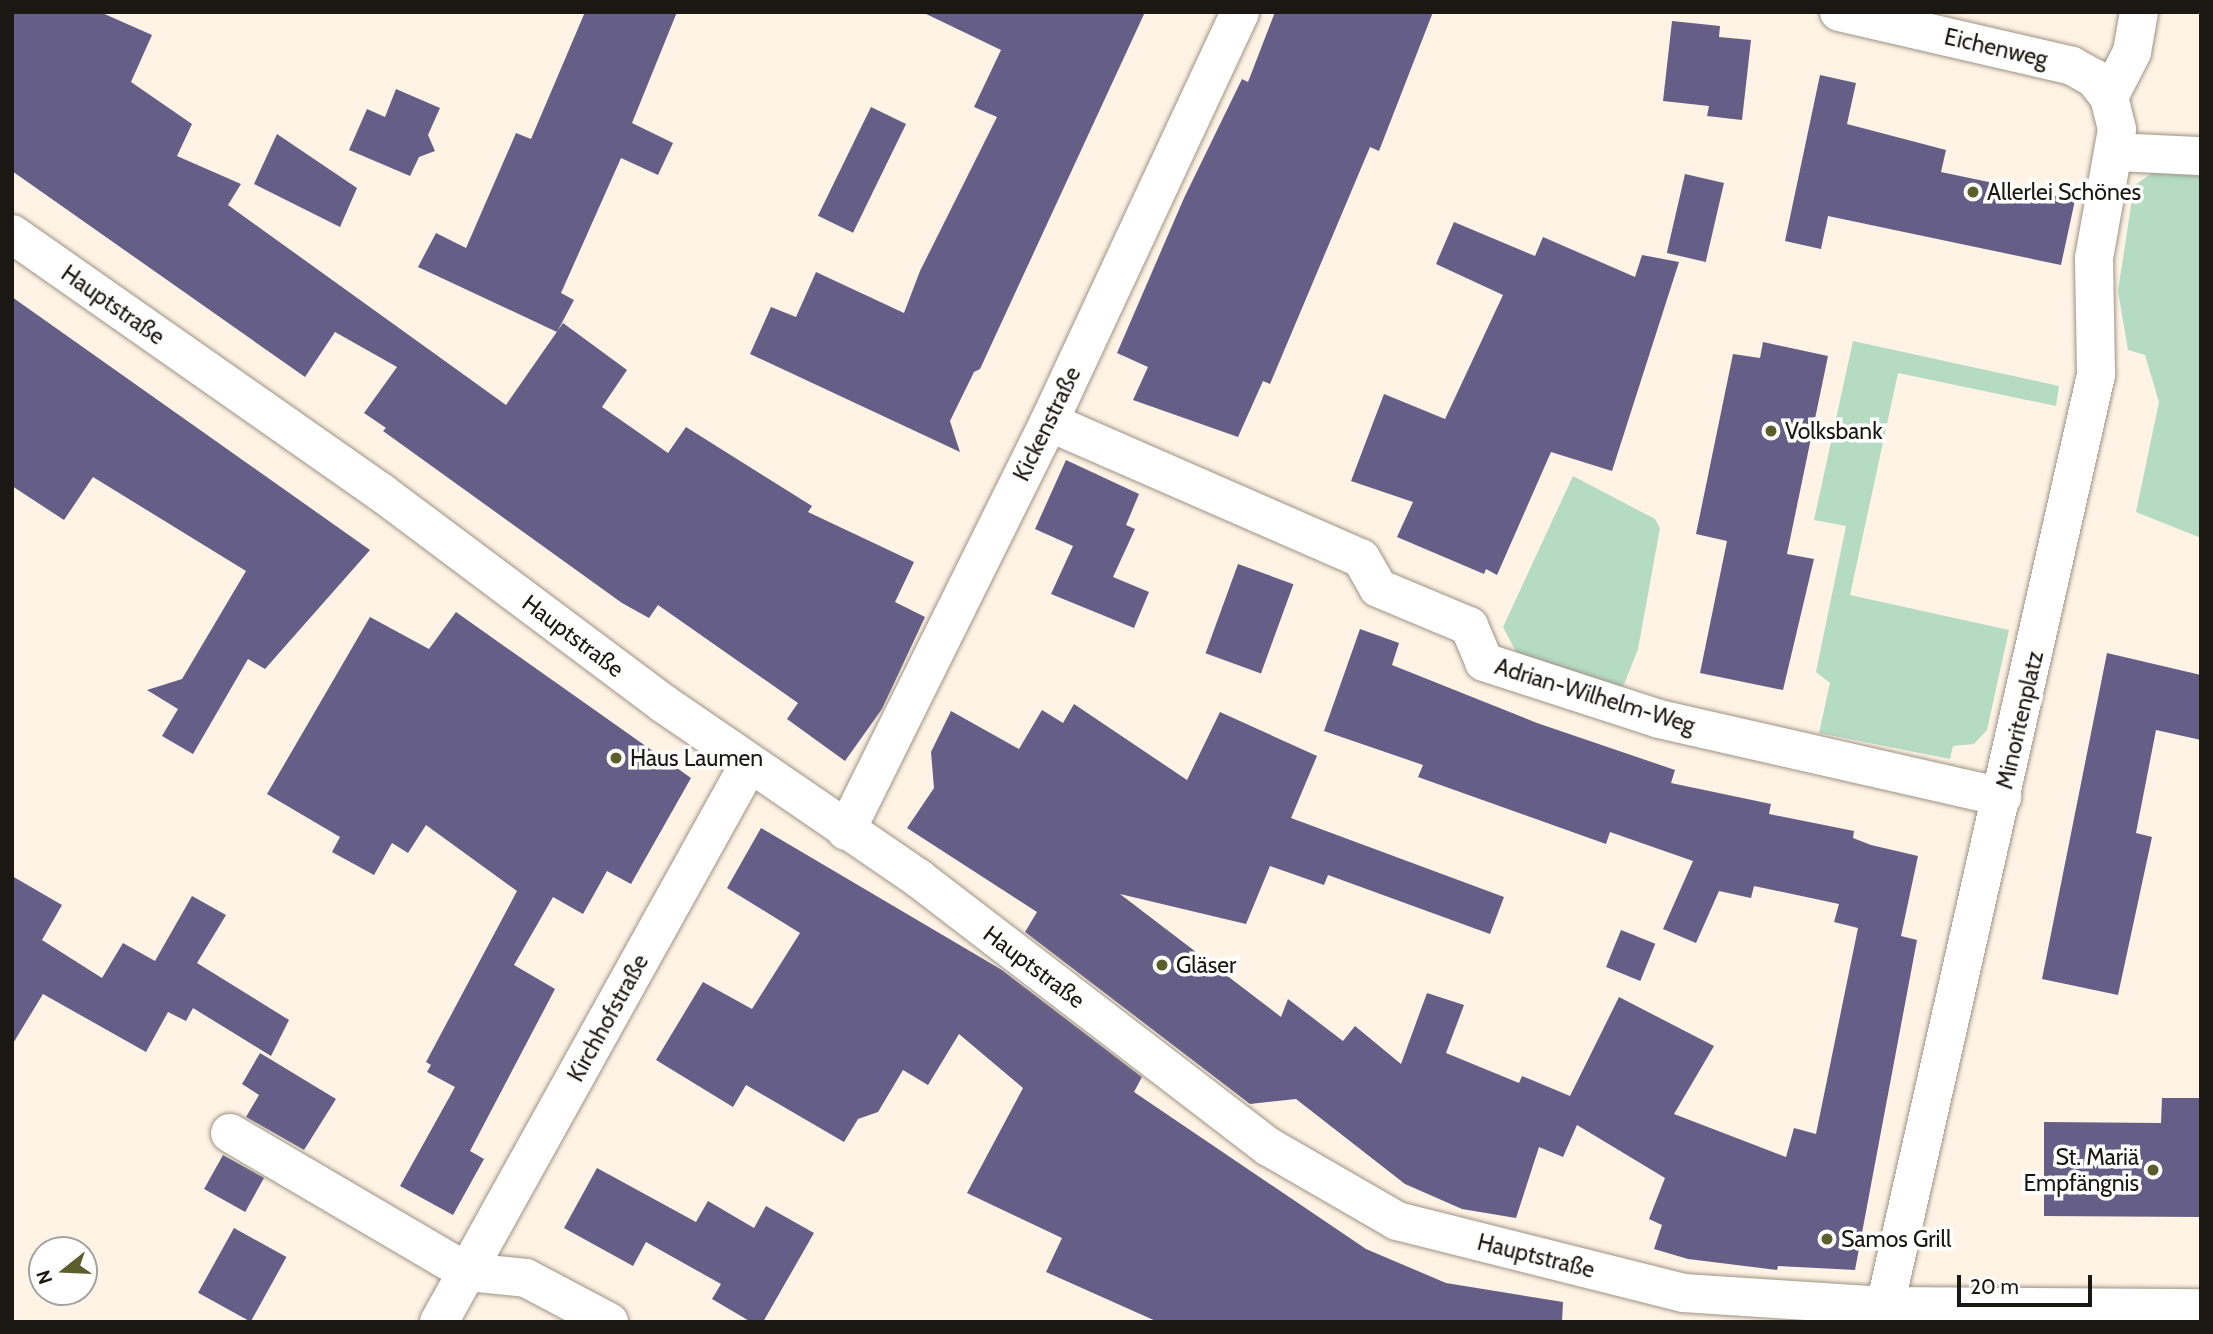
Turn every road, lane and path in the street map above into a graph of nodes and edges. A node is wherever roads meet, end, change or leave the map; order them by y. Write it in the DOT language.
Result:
graph roads {
  1 [pos="1240,12"];
  2 [pos="1839,12"];
  3 [pos="2139,12"];
  4 [pos="2113,126"];
  5 [pos="2201,156"];
  6 [pos="12,234"];
  7 [pos="1049,422"];
  8 [pos="749,764"];
  9 [pos="2002,797"];
  10 [pos="846,831"];
  11 [pos="230,1133"];
  12 [pos="467,1272"];
  13 [pos="1885,1306"];
  14 [pos="2201,1308"];
  15 [pos="439,1322"];
  16 [pos="609,1322"];
  1 -- 7 [label="street, Kickenstraße"];
  2 -- 4 [label="street, Eichenweg"];
  3 -- 4 [label="street, Minoritenplatz"];
  4 -- 5 [label="street"];
  4 -- 9 [label="street, Minoritenplatz"];
  6 -- 8 [label="street, Hauptstraße"];
  7 -- 9 [label="street, Adrian-Wilhelm-Weg"];
  7 -- 10 [label="street, Kickenstraße"];
  8 -- 10 [label="street, Hauptstraße"];
  8 -- 12 [label="street, Kirchhofstraße"];
  9 -- 13 [label="street, Minoritenplatz"];
  10 -- 13 [label="street, Hauptstraße"];
  11 -- 12 [label="street"];
  12 -- 15 [label="street, Kirchhofstraße"];
  12 -- 16 [label="street"];
  13 -- 14 [label="street, Hauptstraße"];
}
